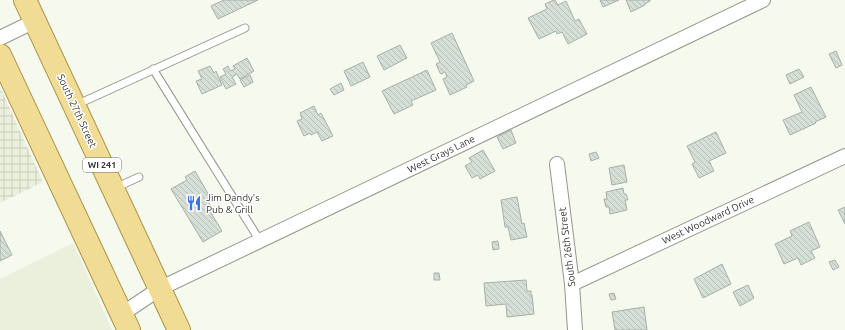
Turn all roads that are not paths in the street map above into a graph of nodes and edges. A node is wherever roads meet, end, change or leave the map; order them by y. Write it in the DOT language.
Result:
graph roads {
  1 [pos="25,0"];
  2 [pos="763,0"];
  3 [pos="35,21"];
  4 [pos="244,28"];
  5 [pos="0,38"];
  6 [pos="0,55"];
  7 [pos="153,69"];
  8 [pos="74,106"];
  9 [pos="845,156"];
  10 [pos="557,164"];
  11 [pos="139,177"];
  12 [pos="113,189"];
  13 [pos="260,241"];
  14 [pos="572,284"];
  15 [pos="159,289"];
  16 [pos="126,322"];
  17 [pos="179,330"];
  18 [pos="575,330"];
  1 -- 3 [label="main road, South 27th Street / WI 241"];
  2 -- 13 [label="street, West Grays Lane"];
  3 -- 5 [label="street"];
  3 -- 8 [label="main road, South 27th Street / WI 241"];
  4 -- 7 [label="lane"];
  6 -- 16 [label="main road"];
  7 -- 8 [label="lane"];
  7 -- 13 [label="lane"];
  8 -- 12 [label="main road, South 27th Street / WI 241"];
  9 -- 14 [label="street, West Woodward Drive"];
  10 -- 14 [label="street, South 26th Street"];
  11 -- 12 [label="lane"];
  12 -- 15 [label="main road, South 27th Street / WI 241"];
  13 -- 15 [label="street, West Grays Lane"];
  14 -- 18 [label="street, South 26th Street"];
  15 -- 16 [label="street, West Grays Lane"];
  15 -- 17 [label="main road, South 27th Street / WI 241"];
}
